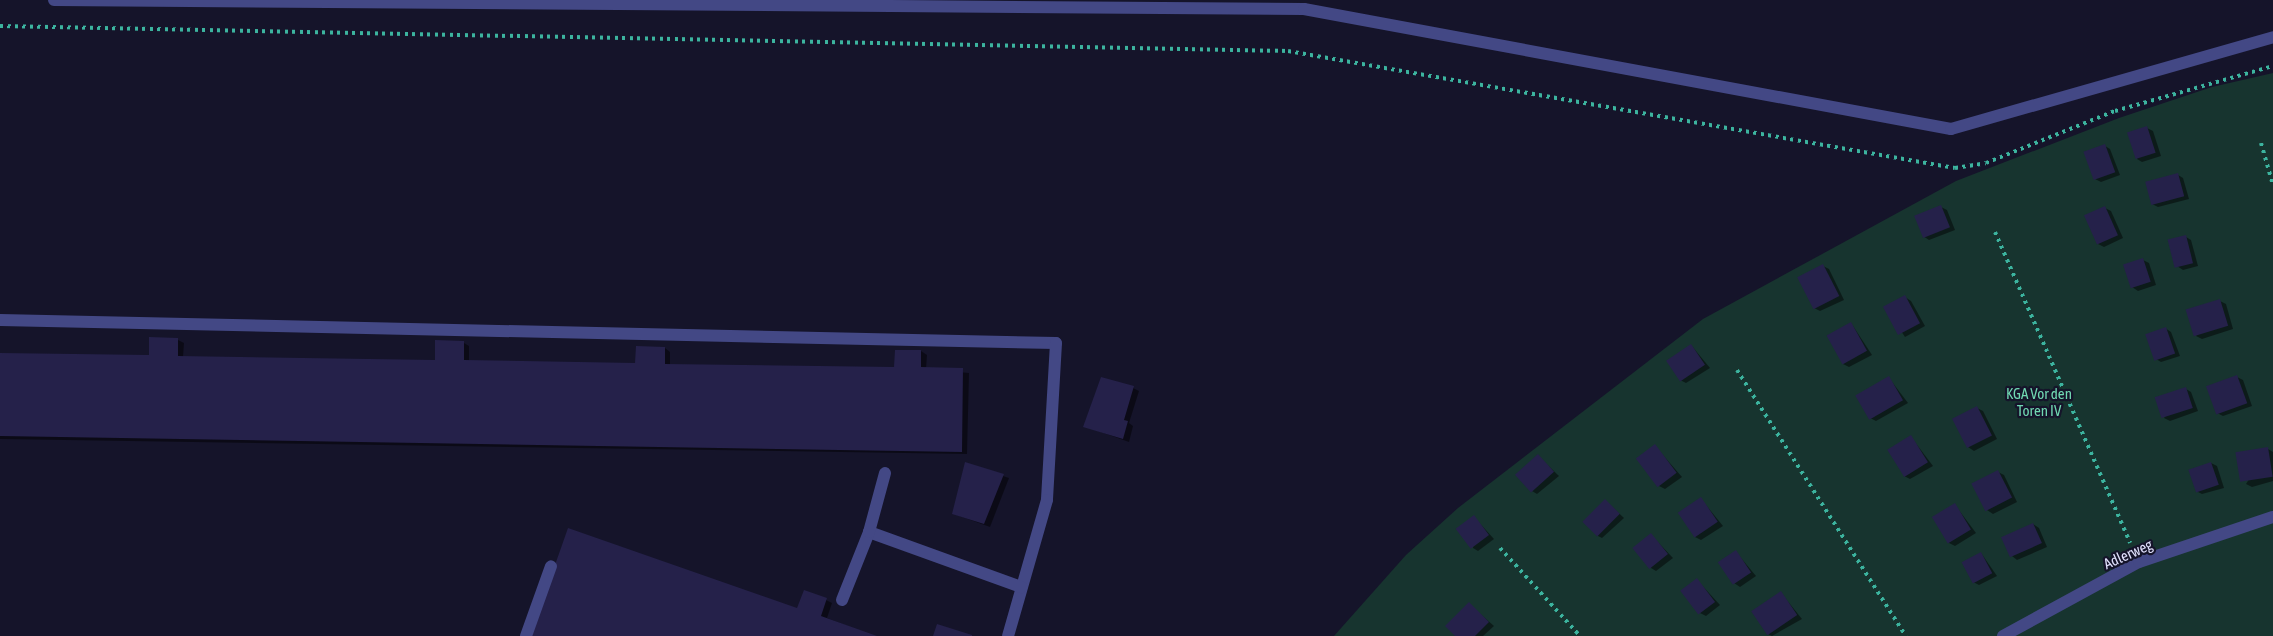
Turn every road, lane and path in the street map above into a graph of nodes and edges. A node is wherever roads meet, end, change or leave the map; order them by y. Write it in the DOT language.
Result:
graph roads {
  1 [pos="54,0"];
  2 [pos="0,26"];
  3 [pos="2273,37"];
  4 [pos="2273,66"];
  5 [pos="2261,143"];
  6 [pos="2273,185"];
  7 [pos="1995,232"];
  8 [pos="0,320"];
  9 [pos="1737,370"];
  10 [pos="885,473"];
  11 [pos="2273,517"];
  12 [pos="869,532"];
  13 [pos="1500,548"];
  14 [pos="2139,562"];
  15 [pos="551,566"];
  16 [pos="1021,587"];
  17 [pos="842,600"];
  18 [pos="526,636"];
  19 [pos="1008,636"];
  20 [pos="1580,636"];
  21 [pos="1906,636"];
  22 [pos="2003,636"];
  1 -- 3 [label="lane"];
  2 -- 4 [label="path"];
  5 -- 6 [label="path"];
  7 -- 14 [label="path"];
  8 -- 16 [label="lane"];
  9 -- 21 [label="path"];
  10 -- 12 [label="lane"];
  11 -- 14 [label="lane, Adlerweg"];
  12 -- 16 [label="lane"];
  12 -- 17 [label="lane"];
  13 -- 20 [label="path"];
  14 -- 22 [label="lane, Adlerweg"];
  15 -- 18 [label="lane"];
  16 -- 19 [label="lane"];
}
